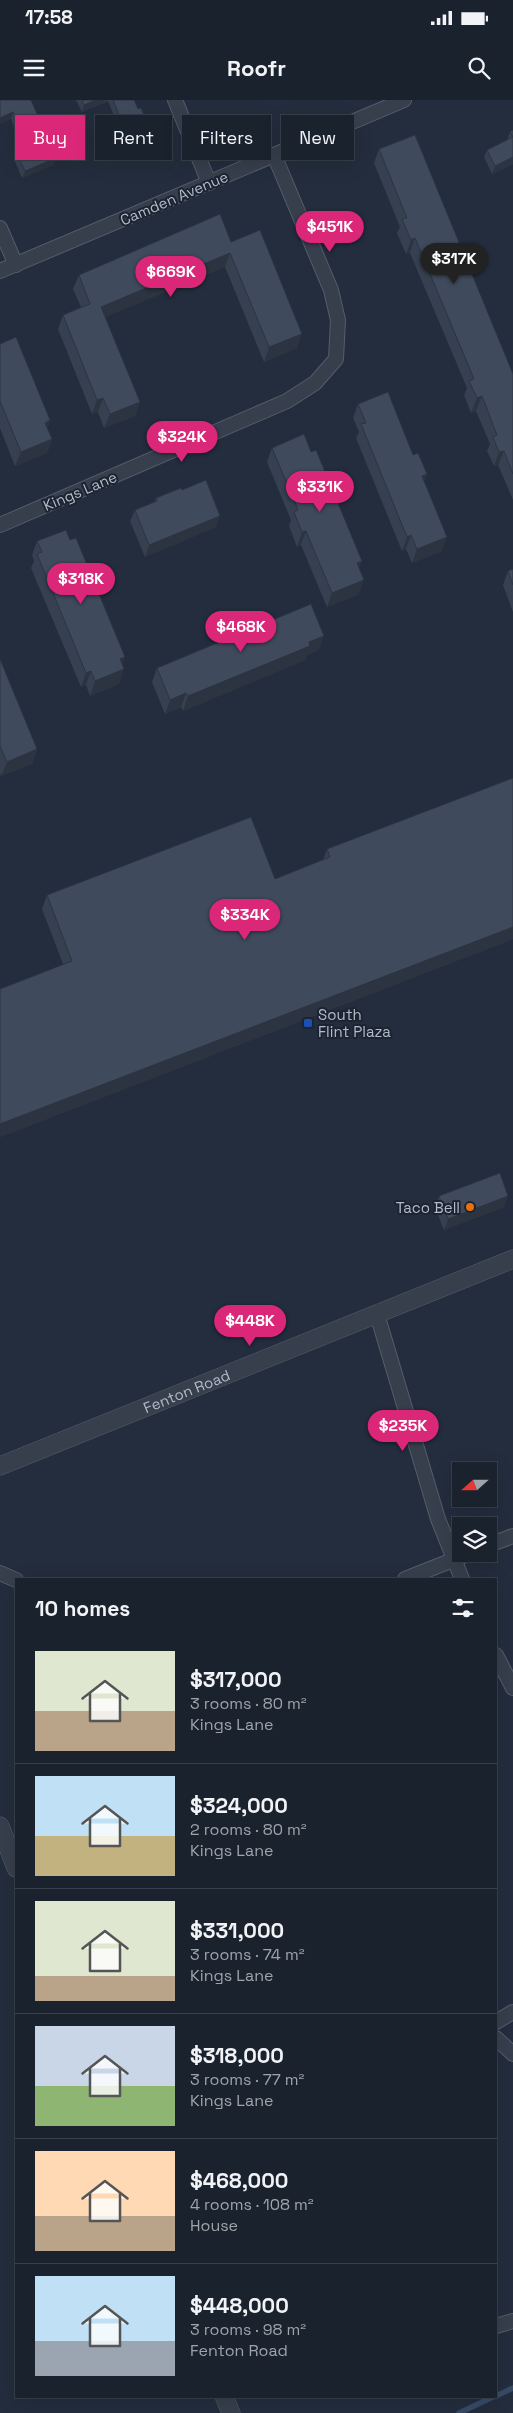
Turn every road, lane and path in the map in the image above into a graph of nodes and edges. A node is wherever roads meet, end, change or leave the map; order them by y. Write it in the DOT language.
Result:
graph roads {
  1 [pos="175,100"];
  2 [pos="404,100"];
  3 [pos="274,155"];
  4 [pos="209,183"];
  5 [pos="0,228"];
  6 [pos="16,265"];
  7 [pos="0,272"];
  8 [pos="0,525"];
  9 [pos="513,1259"];
  10 [pos="376,1314"];
  11 [pos="0,1466"];
  12 [pos="513,1536"];
  13 [pos="497,1543"];
  14 [pos="452,1557"];
  15 [pos="452,1560"];
  16 [pos="454,1562"];
  17 [pos="0,1573"];
  18 [pos="407,1578"];
  19 [pos="462,1578"];
  20 [pos="15,1580"];
  21 [pos="497,1657"];
  22 [pos="513,1688"];
  23 [pos="0,1826"];
  24 [pos="15,1865"];
  25 [pos="513,2012"];
  26 [pos="497,2021"];
  27 [pos="497,2039"];
  28 [pos="513,2054"];
  29 [pos="513,2321"];
  30 [pos="497,2326"];
  31 [pos="225,2398"];
  32 [pos="231,2413"];
  1 -- 4 [label="street"];
  2 -- 3 [label="street, Camden Avenue"];
  3 -- 4 [label="street, Camden Avenue"];
  3 -- 8 [label="street, Kings Lane"];
  4 -- 6 [label="street, Camden Avenue"];
  5 -- 6 [label="street"];
  6 -- 7 [label="street, Camden Avenue"];
  9 -- 10 [label="street, Fenton Road"];
  10 -- 11 [label="street, Fenton Road"];
  10 -- 14 [label="street"];
  12 -- 13 [label="street"];
  15 -- 18 [label="street"];
  16 -- 19 [label="street"];
  17 -- 20 [label="street"];
  21 -- 22 [label="street"];
  23 -- 24 [label="street"];
  25 -- 26 [label="street"];
  27 -- 28 [label="street"];
  29 -- 30 [label="street"];
  31 -- 32 [label="street"];
}
